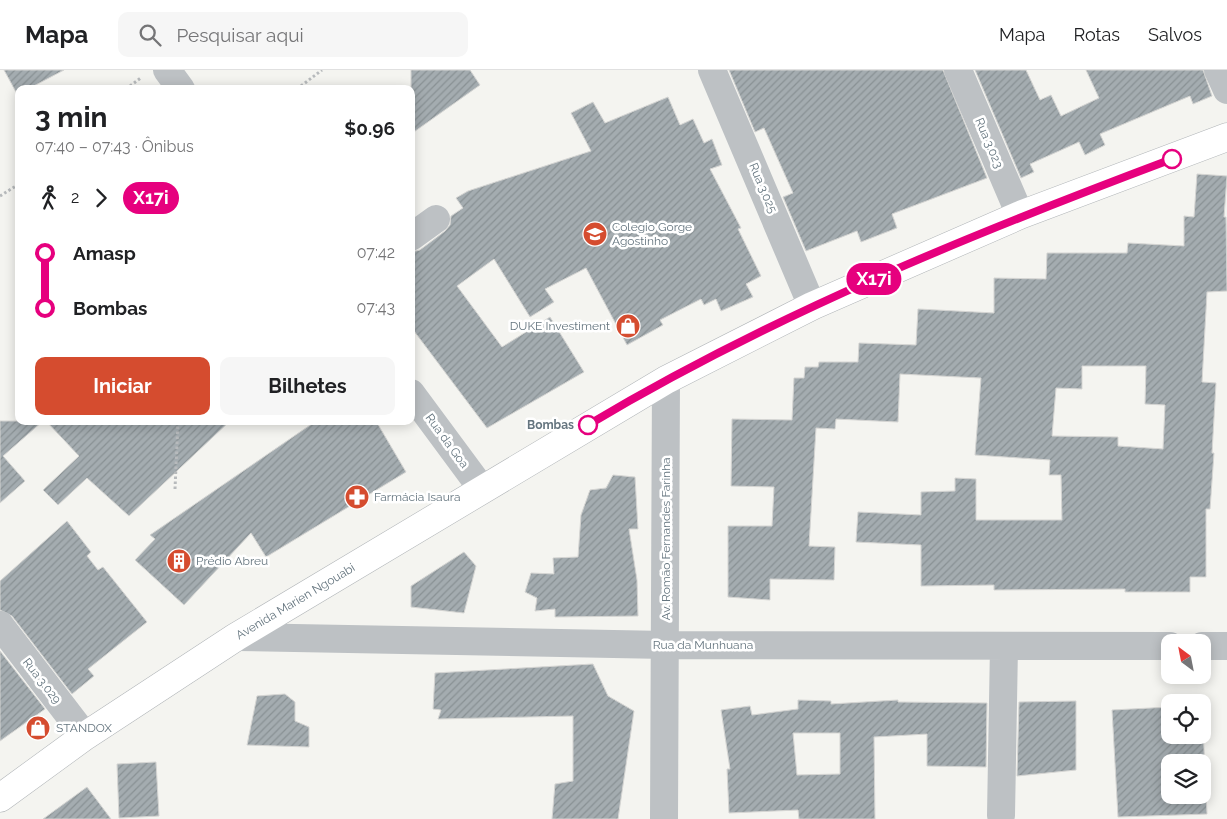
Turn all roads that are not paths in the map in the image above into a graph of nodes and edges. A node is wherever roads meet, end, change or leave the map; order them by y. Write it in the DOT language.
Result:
graph roads {
  1 [pos="712,70"];
  2 [pos="958,70"];
  3 [pos="1218,70"];
  4 [pos="156,72"];
  5 [pos="175,85"];
  6 [pos="1227,90"];
  7 [pos="1227,137"];
  8 [pos="1020,216"];
  9 [pos="436,219"];
  10 [pos="415,234"];
  11 [pos="812,306"];
  12 [pos="666,380"];
  13 [pos="415,397"];
  14 [pos="482,489"];
  15 [pos="0,625"];
  16 [pos="236,637"];
  17 [pos="666,645"];
  18 [pos="1004,646"];
  19 [pos="1161,646"];
  20 [pos="1211,646"];
  21 [pos="1227,646"];
  22 [pos="85,736"];
  23 [pos="0,798"];
  24 [pos="1000,815"];
  25 [pos="664,819"];
  1 -- 11 [label="street, Rua 3.025"];
  2 -- 8 [label="street, Rua 3.023"];
  3 -- 6 [label="street"];
  4 -- 5 [label="street"];
  7 -- 8 [label="main road, Avenida Marien Ngouabi"];
  8 -- 11 [label="main road, Avenida Marien Ngouabi"];
  9 -- 10 [label="street"];
  11 -- 12 [label="main road, Avenida Marien Ngouabi"];
  12 -- 14 [label="main road, Avenida Marien Ngouabi"];
  12 -- 17 [label="street, Av. Romão Fernandes Farinha"];
  13 -- 14 [label="street, Rua da Goa"];
  14 -- 16 [label="main road, Avenida Marien Ngouabi"];
  15 -- 22 [label="street, Rua 3.029"];
  16 -- 17 [label="street, Rua da Munhuana"];
  16 -- 22 [label="main road, Avenida Marien Ngouabi"];
  17 -- 18 [label="street, Rua da Munhuana"];
  17 -- 25 [label="street, Av. Romão Fernandes Farinha"];
  18 -- 19 [label="street, Rua da Munhuana"];
  18 -- 24 [label="street"];
  20 -- 21 [label="street"];
  22 -- 23 [label="main road, Avenida Marien Ngouabi"];
}
